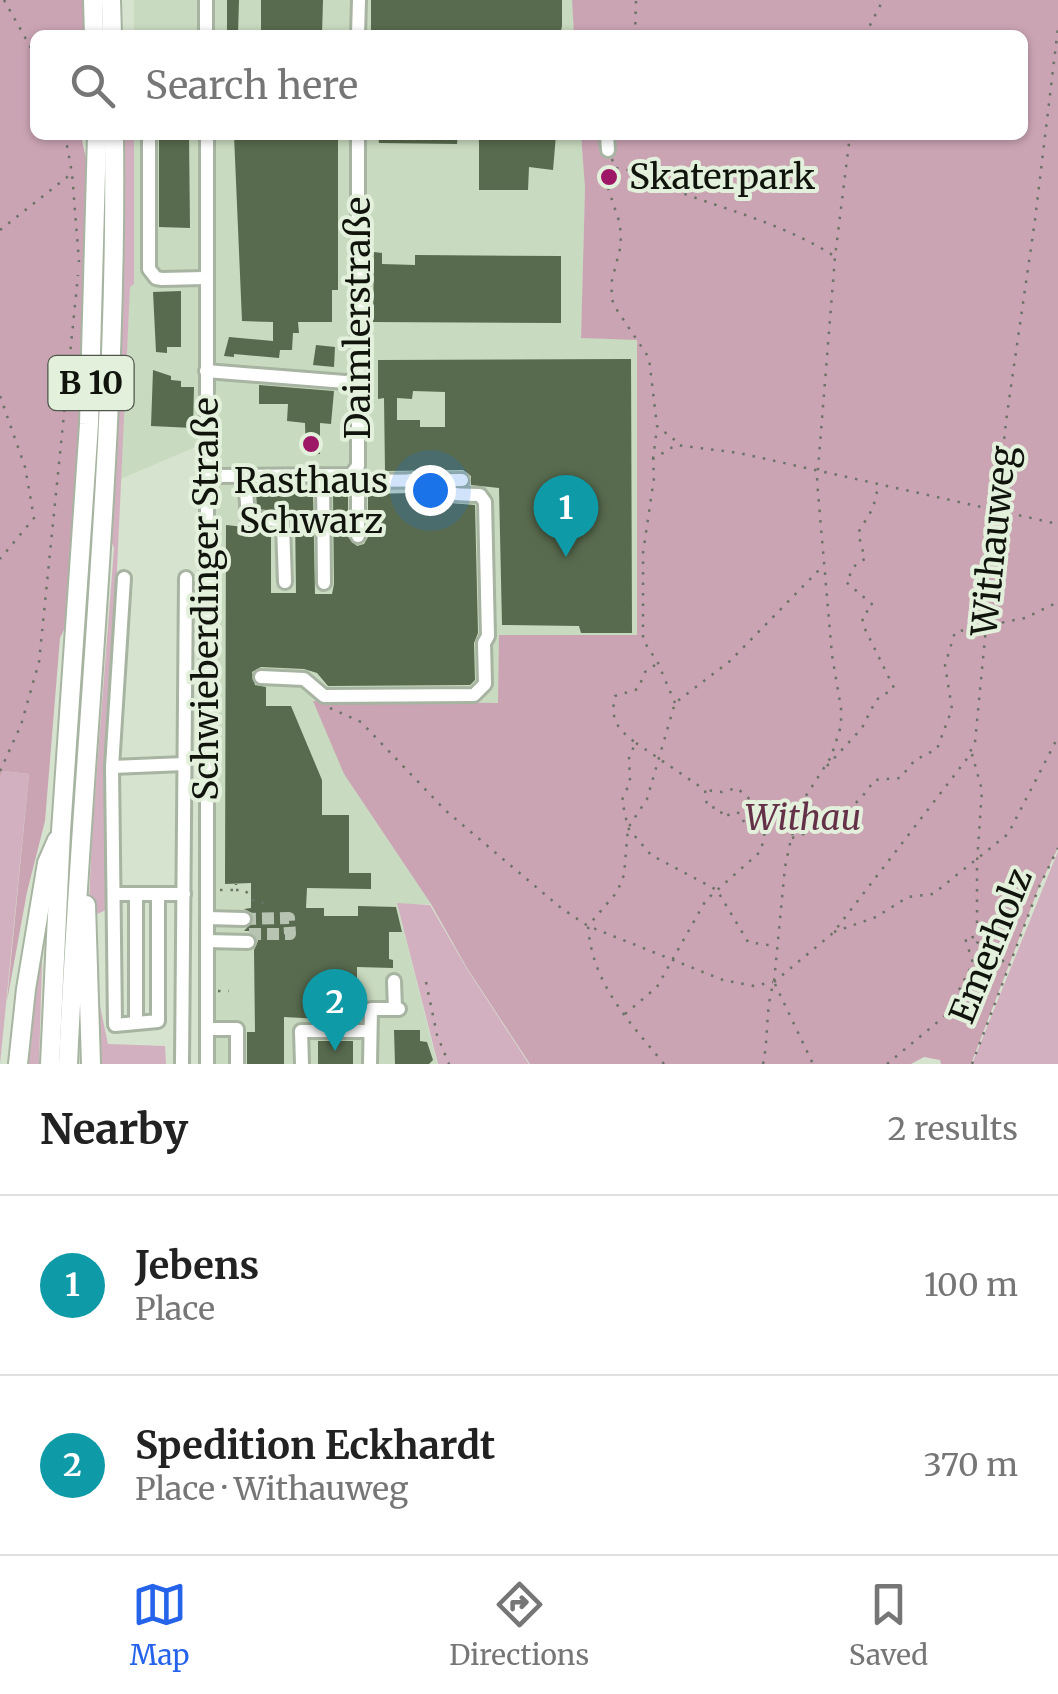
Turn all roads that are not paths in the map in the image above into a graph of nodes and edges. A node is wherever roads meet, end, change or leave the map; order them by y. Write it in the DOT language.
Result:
graph roads {
  1 [pos="93,0"];
  2 [pos="111,0"];
  3 [pos="206,0"];
  4 [pos="359,0"];
  5 [pos="94,30"];
  6 [pos="112,30"];
  7 [pos="206,30"];
  8 [pos="358,30"];
  9 [pos="97,140"];
  10 [pos="114,140"];
  11 [pos="149,140"];
  12 [pos="207,140"];
  13 [pos="358,140"];
  14 [pos="205,278"];
  15 [pos="206,371"];
  16 [pos="358,383"];
  17 [pos="207,476"];
  18 [pos="245,476"];
  19 [pos="323,476"];
  20 [pos="354,478"];
  21 [pos="410,480"];
  22 [pos="462,480"];
  23 [pos="358,536"];
  24 [pos="124,578"];
  25 [pos="186,578"];
  26 [pos="285,582"];
  27 [pos="324,583"];
  28 [pos="185,646"];
  29 [pos="206,646"];
  30 [pos="261,677"];
  31 [pos="206,762"];
  32 [pos="184,763"];
  33 [pos="112,767"];
  34 [pos="82,800"];
  35 [pos="62,831"];
  36 [pos="114,894"];
  37 [pos="136,894"];
  38 [pos="158,894"];
  39 [pos="184,894"];
  40 [pos="206,918"];
  41 [pos="244,919"];
  42 [pos="207,938"];
  43 [pos="248,938"];
  44 [pos="394,982"];
  45 [pos="184,984"];
  46 [pos="207,984"];
  47 [pos="136,1021"];
  48 [pos="207,1029"];
  49 [pos="370,1031"];
  50 [pos="18,1064"];
  51 [pos="50,1064"];
  52 [pos="68,1064"];
  53 [pos="90,1064"];
  54 [pos="182,1064"];
  55 [pos="208,1064"];
  56 [pos="237,1064"];
  57 [pos="302,1064"];
  58 [pos="370,1064"];
  1 -- 5 [label="highway"];
  2 -- 6 [label="highway"];
  3 -- 7 [label="street"];
  4 -- 8 [label="street"];
  9 -- 35 [label="highway, B 10"];
  10 -- 34 [label="highway, B 10"];
  11 -- 14 [label="street"];
  12 -- 14 [label="street, Schwieberdinger Straße"];
  13 -- 16 [label="street, Daimlerstraße"];
  14 -- 15 [label="street, Schwieberdinger Straße"];
  15 -- 16 [label="street"];
  15 -- 17 [label="street, Schwieberdinger Straße"];
  16 -- 20 [label="street, Daimlerstraße"];
  17 -- 18 [label="street, Daimlerstraße"];
  17 -- 29 [label="street, Schwieberdinger Straße"];
  18 -- 19 [label="street, Daimlerstraße"];
  18 -- 26 [label="street"];
  19 -- 20 [label="street, Daimlerstraße"];
  19 -- 27 [label="street"];
  20 -- 21 [label="street"];
  20 -- 23 [label="street"];
  21 -- 22 [label="street"];
  21 -- 30 [label="street"];
  24 -- 33 [label="street"];
  25 -- 28 [label="street"];
  28 -- 29 [label="street"];
  28 -- 32 [label="street"];
  29 -- 31 [label="street, Schwieberdinger Straße"];
  31 -- 32 [label="street"];
  31 -- 40 [label="street, Schwieberdinger Straße"];
  32 -- 33 [label="street"];
  32 -- 39 [label="street"];
  33 -- 36 [label="street"];
  34 -- 52 [label="highway, B 10"];
  34 -- 53 [label="highway, B 10"];
  35 -- 50 [label="highway, B 10"];
  35 -- 51 [label="highway, B 10"];
  36 -- 37 [label="street"];
  36 -- 47 [label="street"];
  37 -- 38 [label="street"];
  37 -- 47 [label="street"];
  38 -- 39 [label="street"];
  38 -- 47 [label="street"];
  39 -- 45 [label="street"];
  40 -- 41 [label="street"];
  40 -- 42 [label="street, Schwieberdinger Straße"];
  42 -- 43 [label="street"];
  42 -- 46 [label="street, Schwieberdinger Straße"];
  44 -- 49 [label="street"];
  45 -- 46 [label="street"];
  45 -- 54 [label="street"];
  46 -- 48 [label="street, Schwieberdinger Straße"];
  48 -- 55 [label="street, Schwieberdinger Straße"];
  48 -- 56 [label="street"];
  49 -- 57 [label="street"];
  49 -- 58 [label="street"];
}
